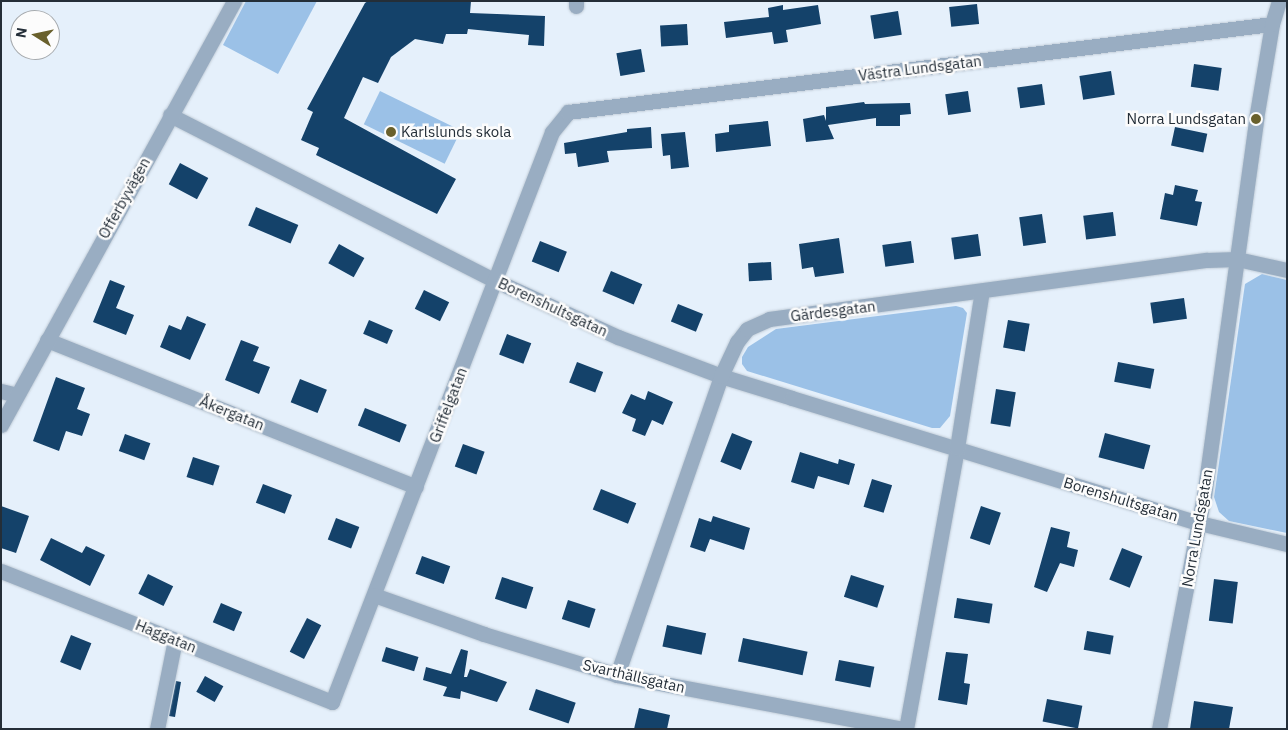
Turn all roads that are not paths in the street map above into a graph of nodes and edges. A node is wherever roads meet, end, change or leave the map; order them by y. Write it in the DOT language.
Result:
graph roads {
  1 [pos="234,1"];
  2 [pos="1279,1"];
  3 [pos="1272,24"];
  4 [pos="568,112"];
  5 [pos="170,114"];
  6 [pos="1237,259"];
  7 [pos="1287,270"];
  8 [pos="496,281"];
  9 [pos="982,291"];
  10 [pos="47,340"];
  11 [pos="721,376"];
  12 [pos="1,391"];
  13 [pos="17,395"];
  14 [pos="1,425"];
  15 [pos="957,448"];
  16 [pos="416,487"];
  17 [pos="1198,523"];
  18 [pos="1287,544"];
  19 [pos="1,571"];
  20 [pos="374,595"];
  21 [pos="175,640"];
  22 [pos="617,675"];
  23 [pos="332,702"];
  24 [pos="157,729"];
  25 [pos="902,729"];
  26 [pos="906,729"];
  27 [pos="1159,729"];
  1 -- 5 [label="street, Offerbyvägen"];
  2 -- 3 [label="street, Norra Lundsgatan"];
  3 -- 4 [label="street, Västra Lundsgatan"];
  3 -- 6 [label="street, Norra Lundsgatan"];
  4 -- 8 [label="street, Griffelgatan"];
  5 -- 8 [label="street, Borenshultsgatan"];
  5 -- 10 [label="street, Offerbyvägen"];
  6 -- 7 [label="street, Gärdesgatan"];
  6 -- 9 [label="street, Gärdesgatan"];
  6 -- 17 [label="street, Norra Lundsgatan"];
  8 -- 11 [label="street, Borenshultsgatan"];
  8 -- 16 [label="street, Griffelgatan"];
  9 -- 11 [label="street, Gärdesgatan"];
  9 -- 15 [label="street"];
  10 -- 13 [label="street, Offerbyvägen"];
  10 -- 16 [label="street, Åkergatan"];
  11 -- 15 [label="street, Borenshultsgatan"];
  11 -- 22 [label="street, Gärdesgatan"];
  12 -- 13 [label="street"];
  13 -- 14 [label="street, Offerbyvägen"];
  15 -- 17 [label="street, Borenshultsgatan"];
  15 -- 26 [label="street"];
  16 -- 20 [label="street, Griffelgatan"];
  17 -- 18 [label="street, Borenshultsgatan"];
  17 -- 27 [label="street, Norra Lundsgatan"];
  19 -- 21 [label="street, Haggatan"];
  20 -- 22 [label="street, Svarthällsgatan"];
  20 -- 23 [label="street, Griffelgatan"];
  21 -- 23 [label="street, Haggatan"];
  21 -- 24 [label="street"];
  22 -- 25 [label="street, Svarthällsgatan"];
}
